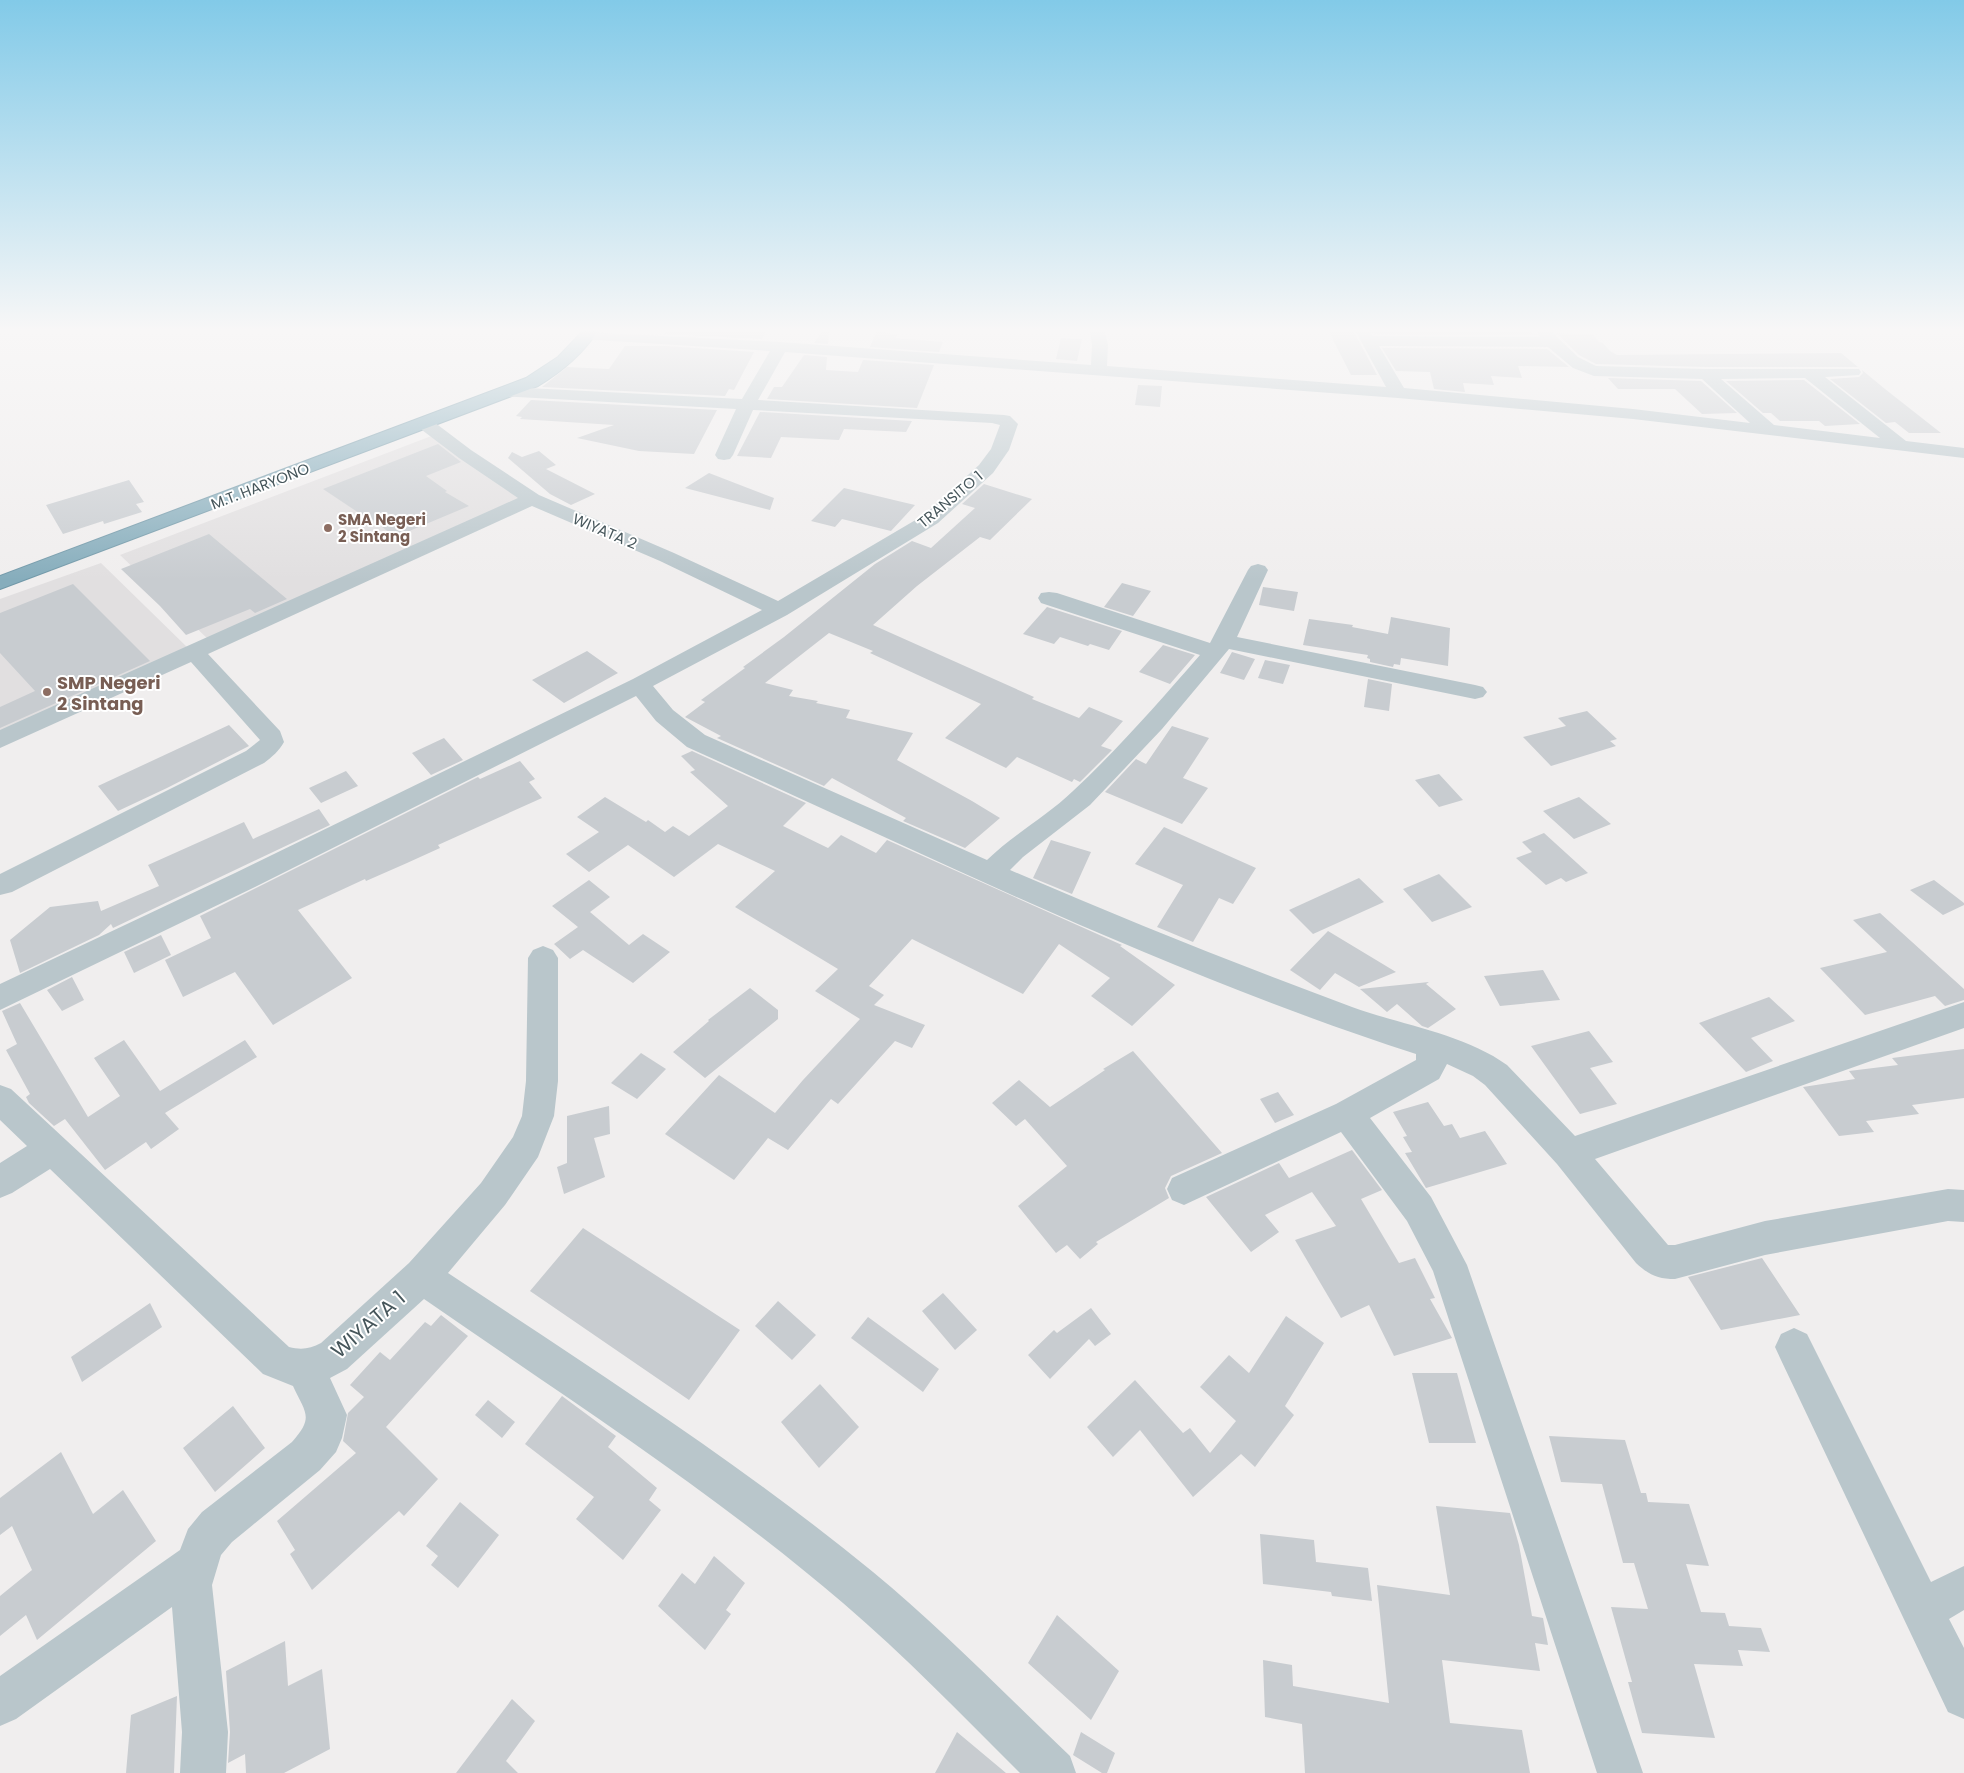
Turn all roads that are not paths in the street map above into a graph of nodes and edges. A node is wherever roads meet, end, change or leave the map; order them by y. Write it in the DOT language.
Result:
graph roads {
  1 [pos="446,415"];
  2 [pos="743,415"];
  3 [pos="931,415"];
  4 [pos="1639,415"];
  5 [pos="1752,415"];
  6 [pos="1862,415"];
  7 [pos="424,423"];
  8 [pos="1769,430"];
  9 [pos="1900,445"];
  10 [pos="1964,453"];
  11 [pos="724,455"];
  12 [pos="532,500"];
  13 [pos="1258,570"];
  14 [pos="0,583"];
  15 [pos="1049,598"];
  16 [pos="788,604"];
  17 [pos="1219,646"];
  18 [pos="194,652"];
  19 [pos="641,684"];
  20 [pos="1475,692"];
  21 [pos="0,740"];
  22 [pos="990,872"];
  23 [pos="2,885"];
  24 [pos="543,958"];
  25 [pos="0,998"];
  26 [pos="1964,1015"];
  27 [pos="1432,1046"];
  28 [pos="0,1099"];
  29 [pos="1347,1114"];
  30 [pos="52,1149"];
  31 [pos="1569,1153"];
  32 [pos="0,1182"];
  33 [pos="1184,1189"];
  34 [pos="1964,1206"];
  35 [pos="422,1276"];
  36 [pos="1794,1347"];
  37 [pos="305,1369"];
  38 [pos="196,1564"];
  39 [pos="1964,1587"];
  40 [pos="1922,1610"];
  41 [pos="2,1694"];
  42 [pos="1964,1696"];
  43 [pos="203,1773"];
  44 [pos="1053,1773"];
  45 [pos="1620,1773"];
  1 -- 7 [label="highway, M.T. HARYONO"];
  2 -- 11 [label="street"];
  3 -- 16 [label="street, TRANSITO 1"];
  4 -- 8 [label="street"];
  5 -- 8 [label="street"];
  6 -- 9 [label="street"];
  7 -- 12 [label="street, WIYATA 2"];
  7 -- 14 [label="highway, M.T. HARYONO"];
  8 -- 9 [label="street"];
  9 -- 10 [label="street"];
  12 -- 16 [label="street, WIYATA 2"];
  12 -- 18 [label="street"];
  13 -- 17 [label="street"];
  15 -- 17 [label="street"];
  16 -- 19 [label="street"];
  17 -- 20 [label="street"];
  17 -- 22 [label="street"];
  18 -- 21 [label="street"];
  18 -- 23 [label="street"];
  19 -- 22 [label="street"];
  19 -- 25 [label="street"];
  22 -- 27 [label="street"];
  24 -- 35 [label="street, WIYATA 1"];
  26 -- 31 [label="street"];
  27 -- 29 [label="street"];
  27 -- 31 [label="street"];
  28 -- 30 [label="street"];
  29 -- 33 [label="street"];
  29 -- 45 [label="street"];
  30 -- 32 [label="street"];
  30 -- 37 [label="street"];
  31 -- 34 [label="street"];
  35 -- 37 [label="street, WIYATA 1"];
  35 -- 44 [label="street"];
  36 -- 40 [label="street"];
  37 -- 38 [label="street"];
  38 -- 41 [label="street"];
  38 -- 43 [label="street"];
  39 -- 40 [label="street"];
  40 -- 42 [label="street"];
}
